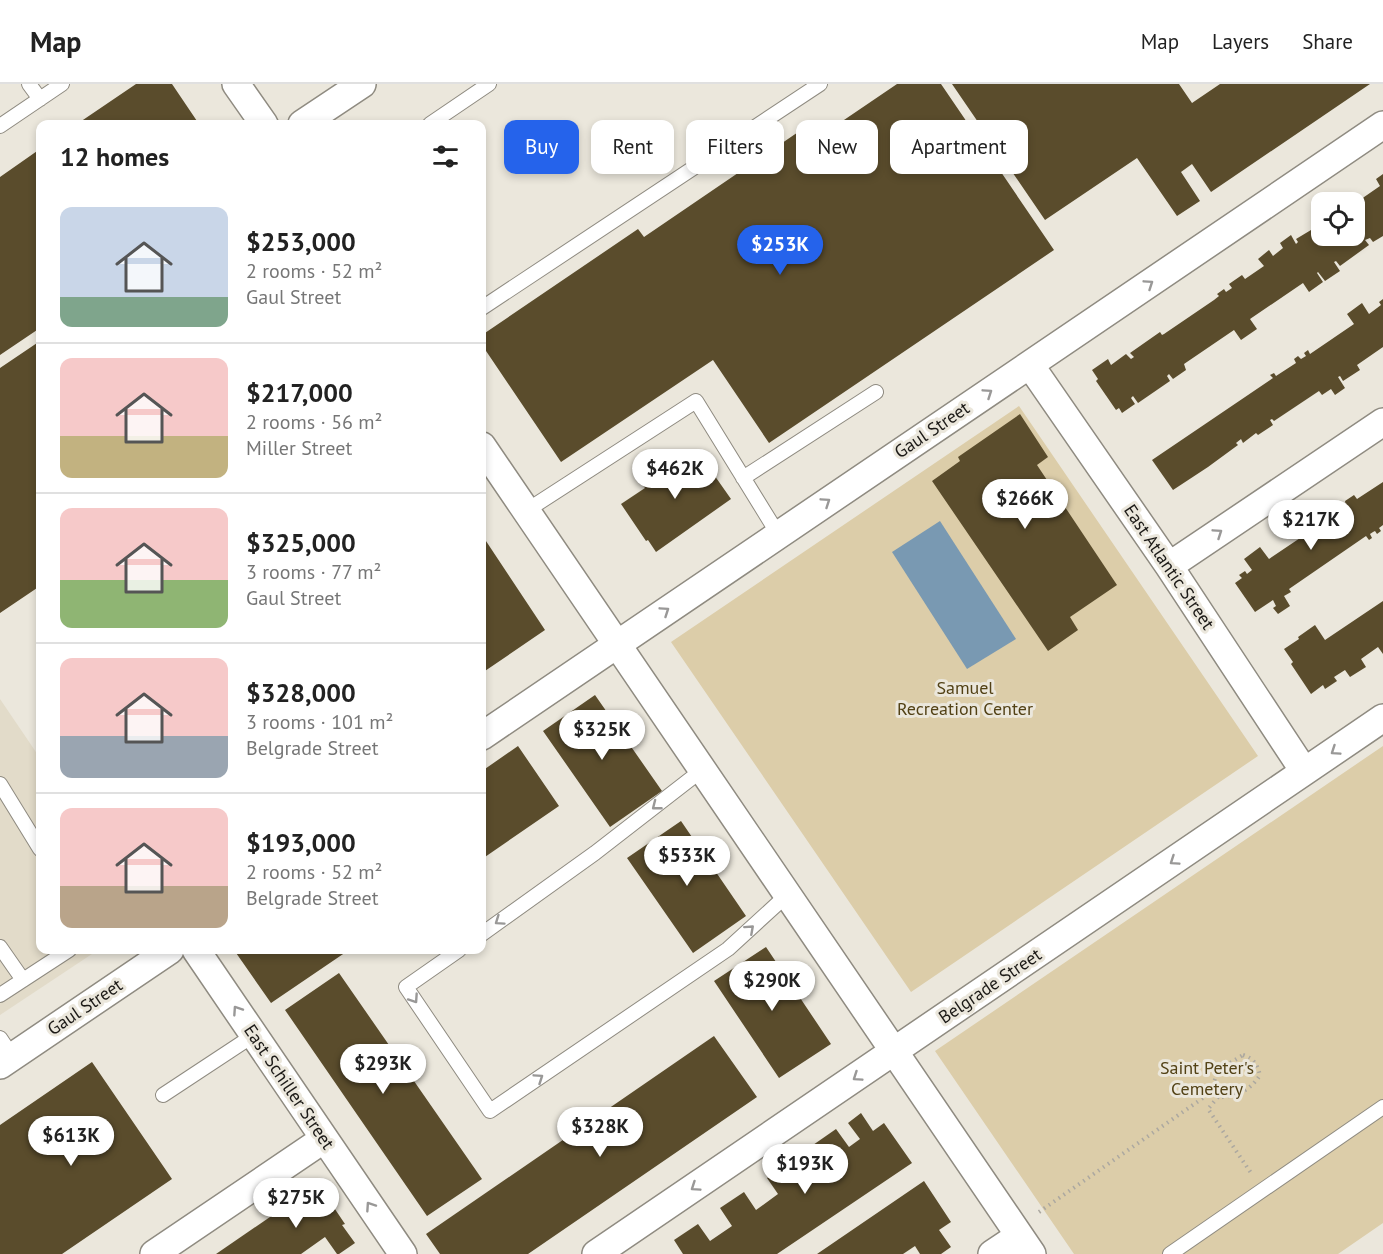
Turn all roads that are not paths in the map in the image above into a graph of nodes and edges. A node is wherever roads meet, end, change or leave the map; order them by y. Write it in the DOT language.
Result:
graph roads {
  1 [pos="29,84"];
  2 [pos="62,84"];
  3 [pos="236,84"];
  4 [pos="362,84"];
  5 [pos="489,84"];
  6 [pos="820,84"];
  7 [pos="39,99"];
  8 [pos="261,120"];
  9 [pos="308,120"];
  10 [pos="436,120"];
  11 [pos="1383,125"];
  12 [pos="0,126"];
  13 [pos="486,305"];
  14 [pos="1030,365"];
  15 [pos="876,392"];
  16 [pos="1383,422"];
  17 [pos="486,452"];
  18 [pos="743,478"];
  19 [pos="526,511"];
  20 [pos="778,534"];
  21 [pos="1170,566"];
  22 [pos="616,644"];
  23 [pos="1383,718"];
  24 [pos="486,733"];
  25 [pos="702,770"];
  26 [pos="1304,771"];
  27 [pos="0,784"];
  28 [pos="36,842"];
  29 [pos="788,895"];
  30 [pos="486,931"];
  31 [pos="0,947"];
  32 [pos="63,954"];
  33 [pos="164,954"];
  34 [pos="199,954"];
  35 [pos="453,954"];
  36 [pos="23,980"];
  37 [pos="0,995"];
  38 [pos="254,1035"];
  39 [pos="894,1052"];
  40 [pos="4,1053"];
  41 [pos="163,1095"];
  42 [pos="1383,1107"];
  43 [pos="324,1139"];
  44 [pos="1022,1240"];
  45 [pos="154,1254"];
  46 [pos="403,1254"];
  47 [pos="596,1254"];
  48 [pos="992,1254"];
  49 [pos="1170,1254"];
  1 -- 7 [label="lane"];
  2 -- 7 [label="lane"];
  3 -- 8 [label="street"];
  4 -- 9 [label="street"];
  5 -- 10 [label="lane"];
  6 -- 13 [label="lane"];
  7 -- 12 [label="lane"];
  14 -- 11 [label="street, Gaul Street, one-way"];
  20 -- 14 [label="street, Gaul Street, one-way"];
  14 -- 21 [label="street, East Atlantic Street"];
  15 -- 18 [label="lane"];
  21 -- 16 [label="street, one-way"];
  17 -- 19 [label="street"];
  18 -- 19 [label="lane"];
  18 -- 20 [label="lane"];
  19 -- 22 [label="street"];
  22 -- 20 [label="street, Gaul Street, one-way"];
  21 -- 26 [label="street, East Atlantic Street"];
  22 -- 24 [label="street, Gaul Street"];
  22 -- 25 [label="street"];
  23 -- 26 [label="street, Belgrade Street, one-way"];
  25 -- 29 [label="street"];
  25 -- 30 [label="lane, one-way"];
  26 -- 39 [label="street, Belgrade Street, one-way"];
  27 -- 28 [label="lane"];
  35 -- 29 [label="lane, one-way"];
  29 -- 39 [label="street"];
  31 -- 36 [label="lane"];
  32 -- 36 [label="lane"];
  33 -- 40 [label="street, Gaul Street"];
  38 -- 34 [label="street, East Schiller Street, one-way"];
  36 -- 37 [label="lane"];
  38 -- 41 [label="lane"];
  38 -- 43 [label="street, East Schiller Street"];
  39 -- 44 [label="street"];
  39 -- 47 [label="street, Belgrade Street, one-way"];
  42 -- 49 [label="lane"];
  43 -- 45 [label="street"];
  46 -- 43 [label="street, East Schiller Street, one-way"];
  44 -- 48 [label="street"];
}
